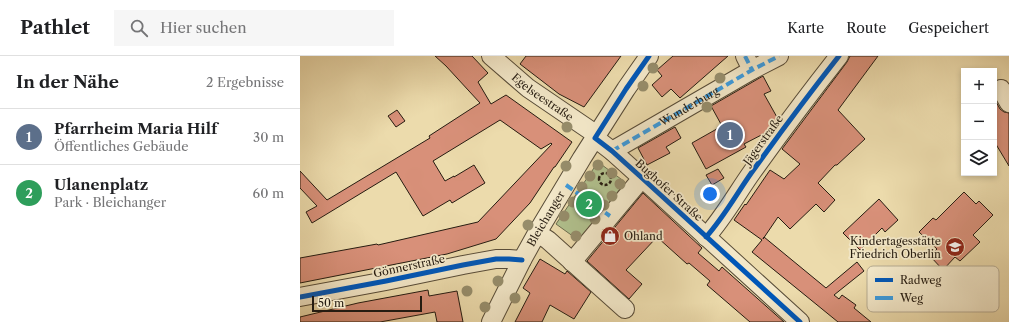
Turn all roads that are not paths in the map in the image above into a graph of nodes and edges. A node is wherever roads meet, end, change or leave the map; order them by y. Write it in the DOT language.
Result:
graph roads {
  1 [pos="491,56"];
  2 [pos="649,56"];
  3 [pos="779,56"];
  4 [pos="839,56"];
  5 [pos="748,63"];
  6 [pos="596,137"];
  7 [pos="612,151"];
  8 [pos="642,178"];
  9 [pos="537,233"];
  10 [pos="706,237"];
  11 [pos="522,260"];
  12 [pos="572,262"];
  13 [pos="300,297"];
  14 [pos="625,309"];
  15 [pos="491,322"];
  16 [pos="800,322"];
  1 -- 6 [label="street, Egelseestraße"];
  2 -- 6 [label="street"];
  3 -- 5 [label="street"];
  4 -- 10 [label="street, Jägerstraße"];
  5 -- 7 [label="street, Wunderburg"];
  6 -- 7 [label="street, Bughofer Straße"];
  6 -- 9 [label="street, Bleichanger"];
  7 -- 8 [label="street, Bughofer Straße"];
  8 -- 10 [label="street, Bughofer Straße"];
  8 -- 12 [label="street"];
  9 -- 11 [label="street, Bleichanger"];
  9 -- 12 [label="street"];
  10 -- 16 [label="street, Bughofer Straße"];
  11 -- 13 [label="street, Gönnerstraße"];
  11 -- 15 [label="street, Bleichanger"];
  12 -- 14 [label="street"];
}
